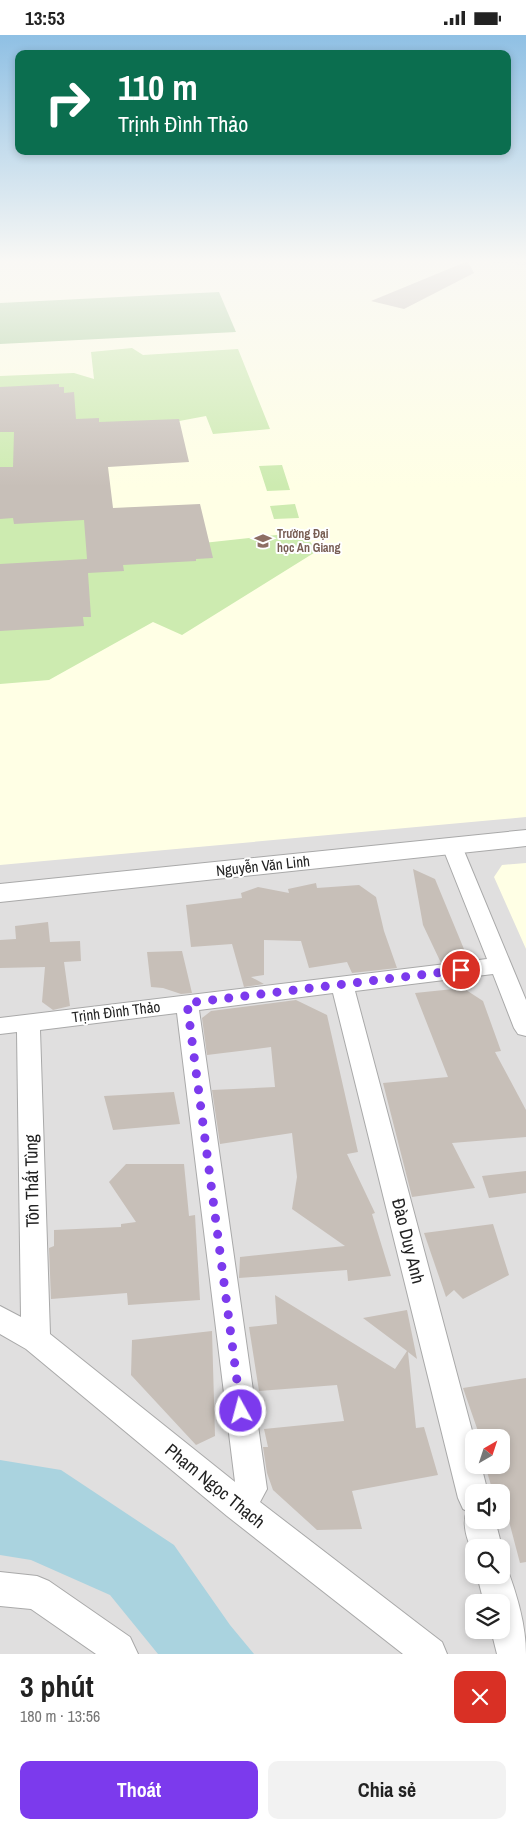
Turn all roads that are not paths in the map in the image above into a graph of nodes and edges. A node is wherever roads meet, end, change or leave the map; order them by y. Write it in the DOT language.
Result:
graph roads {
  1 [pos="526,838"];
  2 [pos="452,846"];
  3 [pos="0,893"];
  4 [pos="501,965"];
  5 [pos="342,985"];
  6 [pos="187,1003"];
  7 [pos="28,1023"];
  8 [pos="0,1026"];
  9 [pos="526,1027"];
  10 [pos="0,1319"];
  11 [pos="36,1340"];
  12 [pos="470,1484"];
  13 [pos="238,1505"];
  14 [pos="0,1589"];
  15 [pos="510,1639"];
  16 [pos="120,1654"];
  17 [pos="430,1654"];
  18 [pos="514,1654"];
  1 -- 2 [label="street, Nguyễn Văn Linh"];
  2 -- 3 [label="street, Nguyễn Văn Linh"];
  2 -- 4 [label="street"];
  4 -- 5 [label="street, Trịnh Đình Thảo"];
  4 -- 9 [label="street"];
  5 -- 6 [label="street, Trịnh Đình Thảo"];
  5 -- 12 [label="street, Đào Duy Anh"];
  6 -- 7 [label="street, Trịnh Đình Thảo"];
  6 -- 13 [label="street"];
  7 -- 8 [label="street, Trịnh Đình Thảo"];
  7 -- 11 [label="street, Tôn Thất Tùng"];
  10 -- 11 [label="street, Phạm Ngọc Thạch"];
  11 -- 13 [label="street, Phạm Ngọc Thạch"];
  13 -- 17 [label="street, Phạm Ngọc Thạch"];
  14 -- 16 [label="street"];
  15 -- 18 [label="street"];
}
